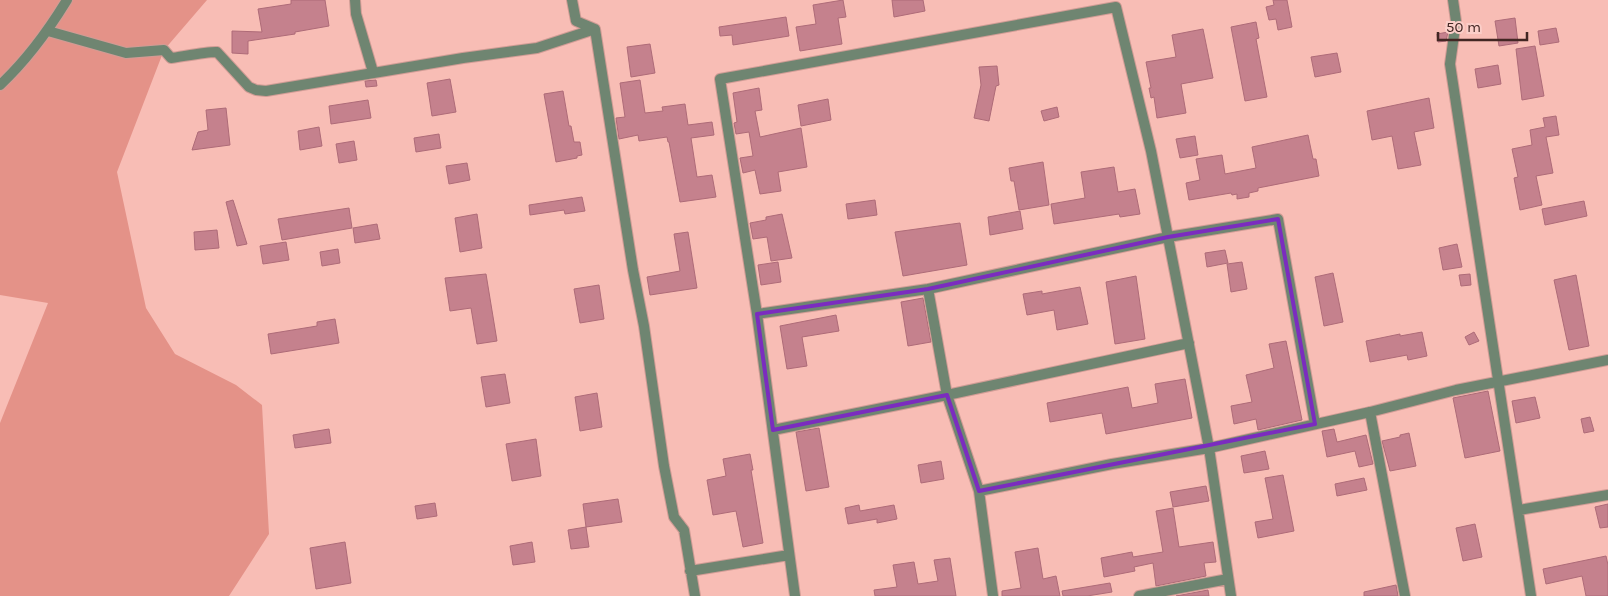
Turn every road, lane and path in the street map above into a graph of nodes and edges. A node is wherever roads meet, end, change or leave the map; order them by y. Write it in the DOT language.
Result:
graph roads {
  1 [pos="67,0"];
  2 [pos="355,0"];
  3 [pos="572,0"];
  4 [pos="1452,0"];
  5 [pos="595,29"];
  6 [pos="48,31"];
  7 [pos="373,72"];
  8 [pos="0,85"];
  9 [pos="1168,237"];
  10 [pos="928,289"];
  11 [pos="757,314"];
  12 [pos="1189,343"];
  13 [pos="1608,360"];
  14 [pos="1498,382"];
  15 [pos="947,395"];
  16 [pos="1370,412"];
  17 [pos="1315,424"];
  18 [pos="773,430"];
  19 [pos="1209,448"];
  20 [pos="979,490"];
  21 [pos="1608,495"];
  22 [pos="1519,510"];
  23 [pos="789,555"];
  24 [pos="690,571"];
  25 [pos="1228,578"];
  26 [pos="695,596"];
  27 [pos="795,596"];
  28 [pos="993,596"];
  29 [pos="1139,596"];
  30 [pos="1231,596"];
  31 [pos="1405,596"];
  32 [pos="1531,596"];
  1 -- 6 [label="street"];
  2 -- 7 [label="street"];
  3 -- 5 [label="street"];
  4 -- 14 [label="street"];
  5 -- 7 [label="street"];
  5 -- 24 [label="street"];
  6 -- 7 [label="street"];
  6 -- 8 [label="street"];
  9 -- 10 [label="street"];
  9 -- 11 [label="street"];
  9 -- 12 [label="street"];
  9 -- 17 [label="street"];
  10 -- 11 [label="street"];
  10 -- 15 [label="street"];
  11 -- 18 [label="street"];
  12 -- 15 [label="street"];
  12 -- 19 [label="street"];
  13 -- 14 [label="street"];
  14 -- 16 [label="street"];
  14 -- 22 [label="street"];
  15 -- 18 [label="street"];
  15 -- 20 [label="street"];
  16 -- 17 [label="street"];
  16 -- 31 [label="street"];
  17 -- 19 [label="street"];
  18 -- 23 [label="street"];
  19 -- 20 [label="street"];
  19 -- 25 [label="street"];
  20 -- 28 [label="street"];
  21 -- 22 [label="street"];
  22 -- 32 [label="street"];
  23 -- 24 [label="street"];
  23 -- 27 [label="street"];
  24 -- 26 [label="street"];
  25 -- 29 [label="street"];
  25 -- 30 [label="street"];
}
